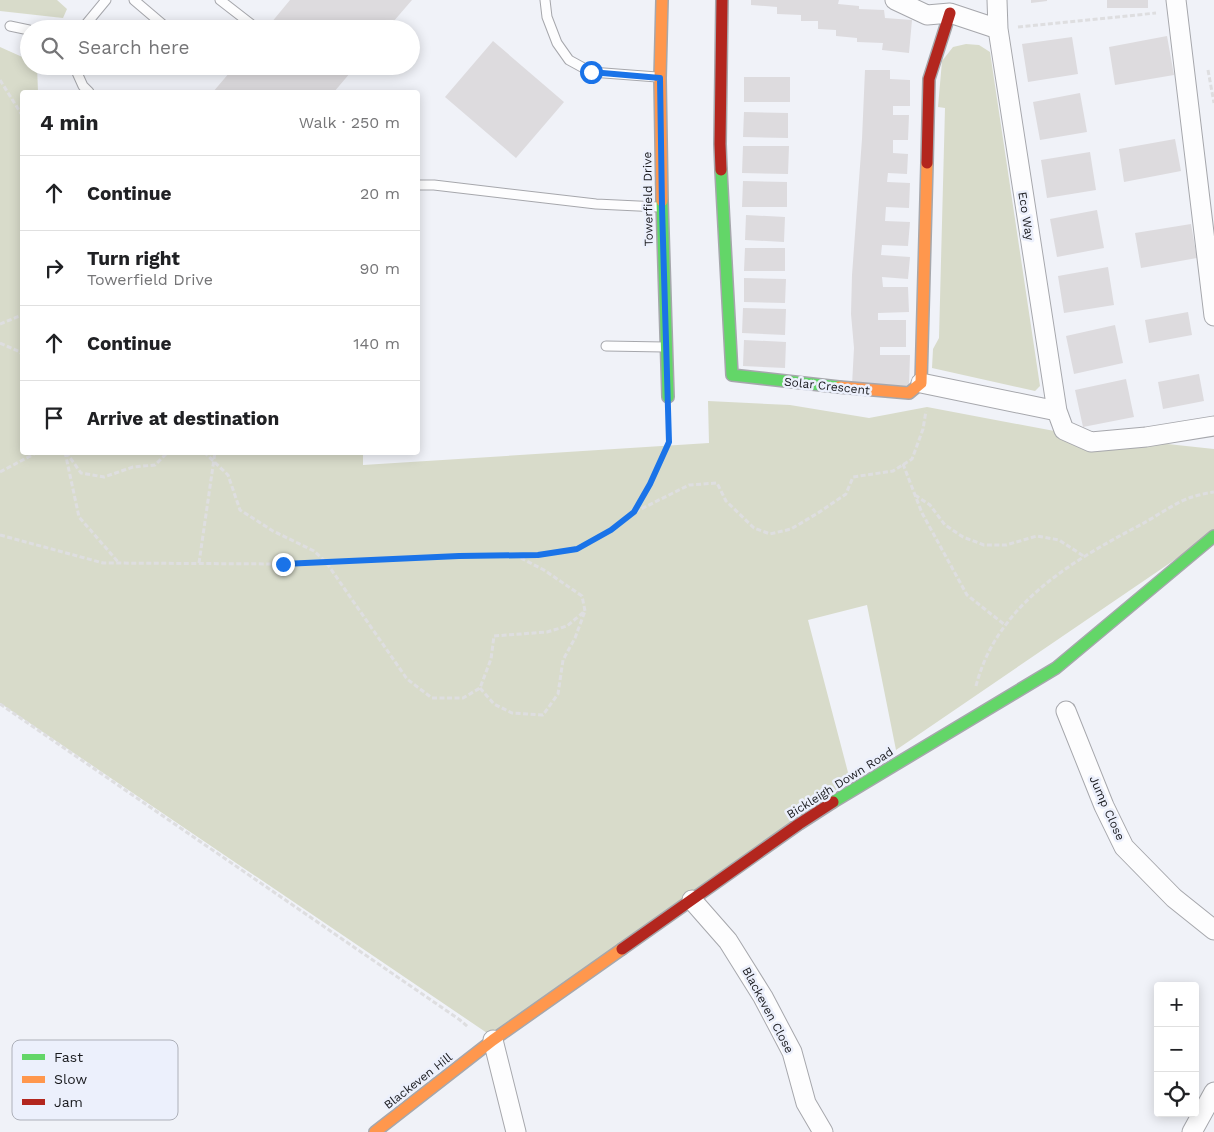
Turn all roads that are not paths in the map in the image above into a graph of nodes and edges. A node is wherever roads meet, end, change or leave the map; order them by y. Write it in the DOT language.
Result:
graph roads {
  1 [pos="106,0"];
  2 [pos="134,0"];
  3 [pos="220,0"];
  4 [pos="545,0"];
  5 [pos="662,0"];
  6 [pos="722,0"];
  7 [pos="894,0"];
  8 [pos="997,0"];
  9 [pos="1176,5"];
  10 [pos="950,14"];
  11 [pos="89,20"];
  12 [pos="157,20"];
  13 [pos="246,20"];
  14 [pos="10,26"];
  15 [pos="20,28"];
  16 [pos="998,29"];
  17 [pos="78,75"];
  18 [pos="660,78"];
  19 [pos="87,90"];
  20 [pos="420,186"];
  21 [pos="662,207"];
  22 [pos="1214,316"];
  23 [pos="606,346"];
  24 [pos="667,347"];
  25 [pos="921,383"];
  26 [pos="668,397"];
  27 [pos="1057,412"];
  28 [pos="1214,426"];
  29 [pos="1214,536"];
  30 [pos="1066,712"];
  31 [pos="692,900"];
  32 [pos="1214,930"];
  33 [pos="490,1042"];
  34 [pos="477,1052"];
  35 [pos="1214,1092"];
  36 [pos="375,1132"];
  37 [pos="516,1132"];
  38 [pos="823,1132"];
  39 [pos="1192,1132"];
  1 -- 11 [label="lane"];
  2 -- 12 [label="lane"];
  3 -- 13 [label="lane"];
  4 -- 18 [label="lane"];
  5 -- 18 [label="street, Towerfield Drive"];
  6 -- 25 [label="street, Solar Crescent"];
  7 -- 10 [label="street"];
  8 -- 16 [label="street, Eco Way"];
  9 -- 22 [label="street"];
  10 -- 16 [label="street"];
  10 -- 25 [label="street"];
  14 -- 15 [label="lane"];
  16 -- 27 [label="street, Eco Way"];
  17 -- 19 [label="lane"];
  18 -- 21 [label="street, Towerfield Drive"];
  20 -- 21 [label="lane"];
  21 -- 24 [label="street, Towerfield Drive"];
  23 -- 24 [label="lane"];
  24 -- 26 [label="street, Towerfield Drive"];
  25 -- 27 [label="street"];
  27 -- 28 [label="street, Eco Way"];
  29 -- 31 [label="street, Bickleigh Down Road"];
  30 -- 32 [label="street, Jump Close"];
  31 -- 33 [label="street, Bickleigh Down Road"];
  31 -- 38 [label="street, Blackeven Close"];
  33 -- 34 [label="street, Bickleigh Down Road"];
  33 -- 37 [label="street"];
  34 -- 36 [label="street, Blackeven Hill"];
  35 -- 39 [label="street"];
}
